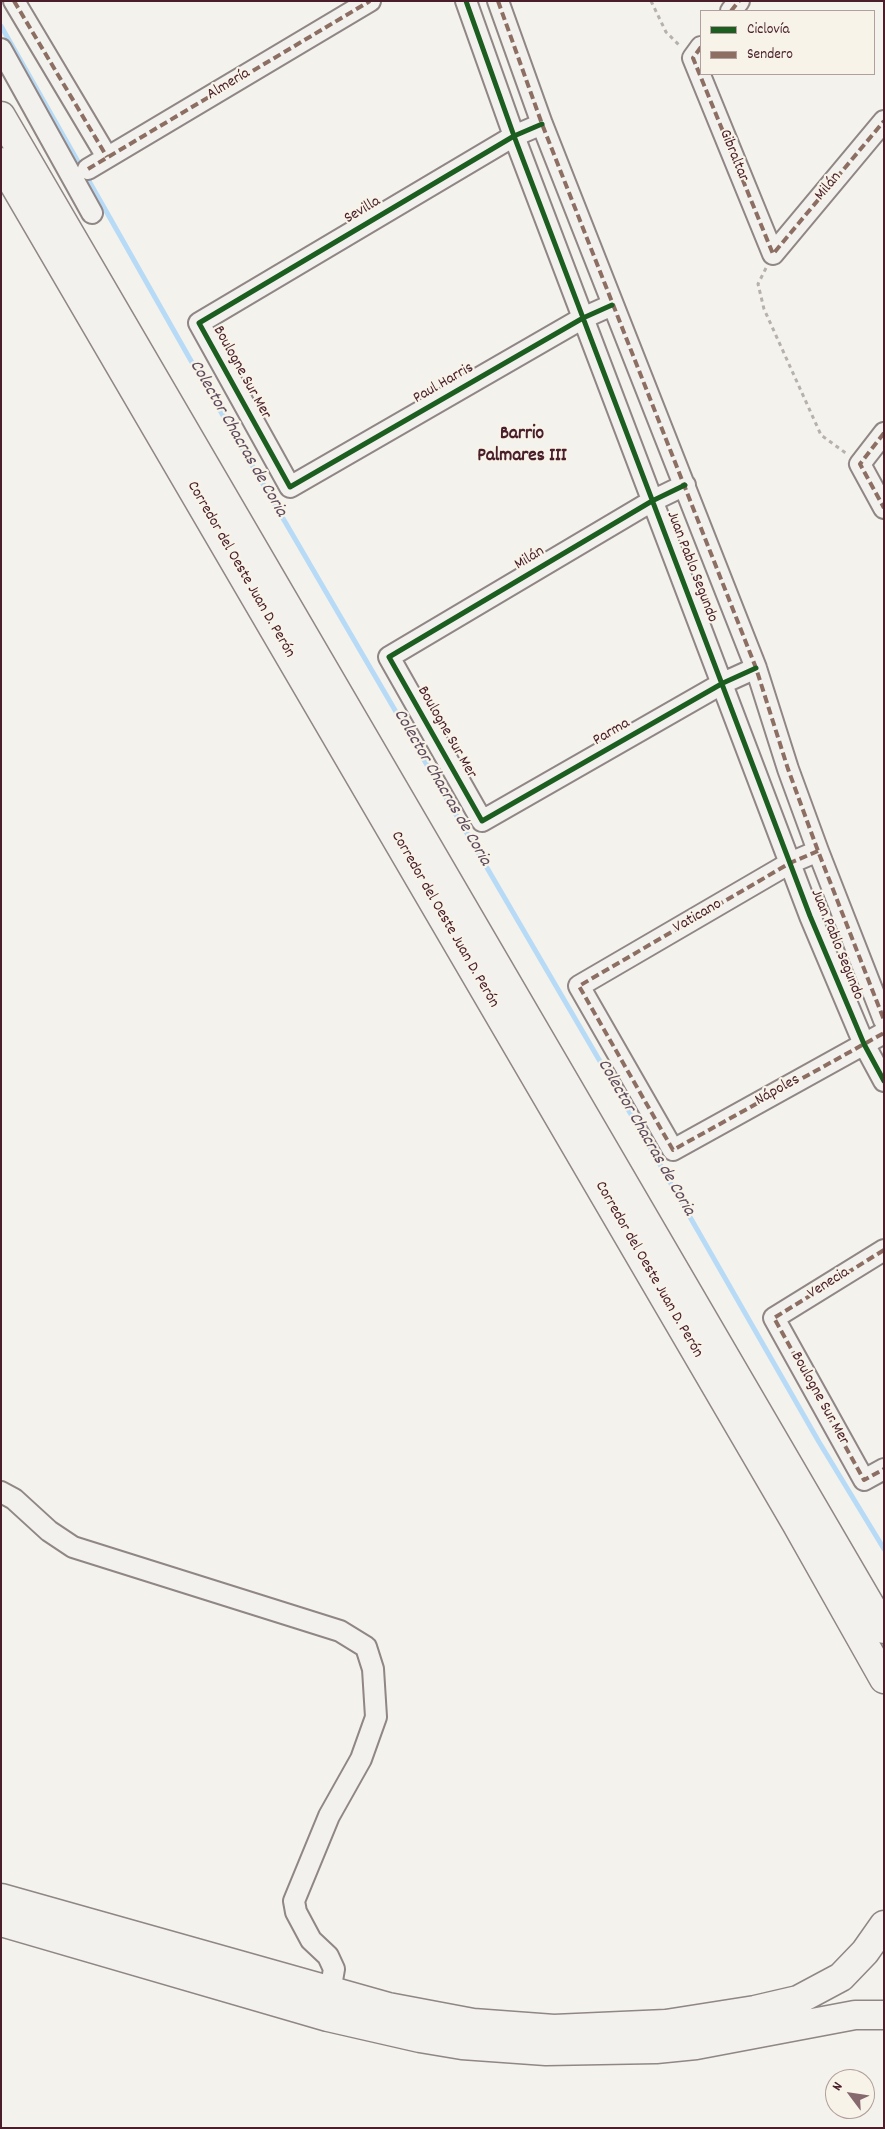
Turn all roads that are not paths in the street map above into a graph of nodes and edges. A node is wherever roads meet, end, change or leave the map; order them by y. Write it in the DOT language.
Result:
graph roads {
  1 [pos="14,1"];
  2 [pos="370,1"];
  3 [pos="466,1"];
  4 [pos="498,1"];
  5 [pos="1,49"];
  6 [pos="705,75"];
  7 [pos="1,116"];
  8 [pos="884,121"];
  9 [pos="542,124"];
  10 [pos="514,136"];
  11 [pos="107,157"];
  12 [pos="1,162"];
  13 [pos="88,169"];
  14 [pos="92,213"];
  15 [pos="774,254"];
  16 [pos="612,305"];
  17 [pos="583,318"];
  18 [pos="199,323"];
  19 [pos="884,433"];
  20 [pos="685,485"];
  21 [pos="290,487"];
  22 [pos="652,501"];
  23 [pos="884,508"];
  24 [pos="389,657"];
  25 [pos="756,668"];
  26 [pos="723,683"];
  27 [pos="482,822"];
  28 [pos="818,851"];
  29 [pos="790,863"];
  30 [pos="884,1020"];
  31 [pos="884,1033"];
  32 [pos="864,1044"];
  33 [pos="884,1081"];
  34 [pos="673,1150"];
  35 [pos="884,1250"];
  36 [pos="774,1318"];
  37 [pos="884,1469"];
  38 [pos="1,1492"];
  39 [pos="884,1629"];
  40 [pos="884,1679"];
  41 [pos="1,1898"];
  42 [pos="1,1922"];
  43 [pos="884,1925"];
  44 [pos="330,1992"];
  45 [pos="884,2015"];
  1 -- 11 [label="street"];
  2 -- 11 [label="street, Almería"];
  3 -- 10 [label="street, Juan Pablo Segundo"];
  4 -- 9 [label="street, Juan Pablo Segundo"];
  5 -- 14 [label="street"];
  6 -- 15 [label="street, Gibraltar"];
  7 -- 39 [label="main road, Corredor del Oeste Juan D. Perón"];
  8 -- 15 [label="street, Milán"];
  9 -- 10 [label="street, Sevilla"];
  9 -- 16 [label="street, Juan Pablo Segundo"];
  10 -- 17 [label="street, Juan Pablo Segundo"];
  10 -- 18 [label="street, Sevilla"];
  11 -- 13 [label="street, Almería"];
  12 -- 40 [label="main road, Corredor del Oeste Juan D. Perón"];
  16 -- 17 [label="street, Paul Harris"];
  16 -- 20 [label="street, Juan Pablo Segundo"];
  17 -- 21 [label="street, Paul Harris"];
  17 -- 22 [label="street, Juan Pablo Segundo"];
  18 -- 21 [label="street, Boulogne Sur Mer"];
  19 -- 23 [label="street"];
  20 -- 22 [label="street, Milán"];
  20 -- 25 [label="street, Juan Pablo Segundo"];
  22 -- 24 [label="street, Milán"];
  22 -- 26 [label="street, Juan Pablo Segundo"];
  24 -- 27 [label="street, Boulogne Sur Mer"];
  25 -- 26 [label="street, Parma"];
  25 -- 28 [label="street, Juan Pablo Segundo"];
  26 -- 27 [label="street, Parma"];
  26 -- 29 [label="street, Juan Pablo Segundo"];
  28 -- 29 [label="street, Vaticano"];
  28 -- 30 [label="street, Juan Pablo Segundo"];
  29 -- 32 [label="street, Juan Pablo Segundo"];
  29 -- 34 [label="street, Vaticano"];
  31 -- 32 [label="street, Nápoles"];
  32 -- 33 [label="street, Juan Pablo Segundo"];
  32 -- 34 [label="street, Nápoles"];
  35 -- 36 [label="street, Venecia"];
  36 -- 37 [label="street, Boulogne Sur Mer"];
  38 -- 44 [label="street"];
  41 -- 44 [label="main road"];
  42 -- 45 [label="main road"];
  43 -- 44 [label="main road"];
}
